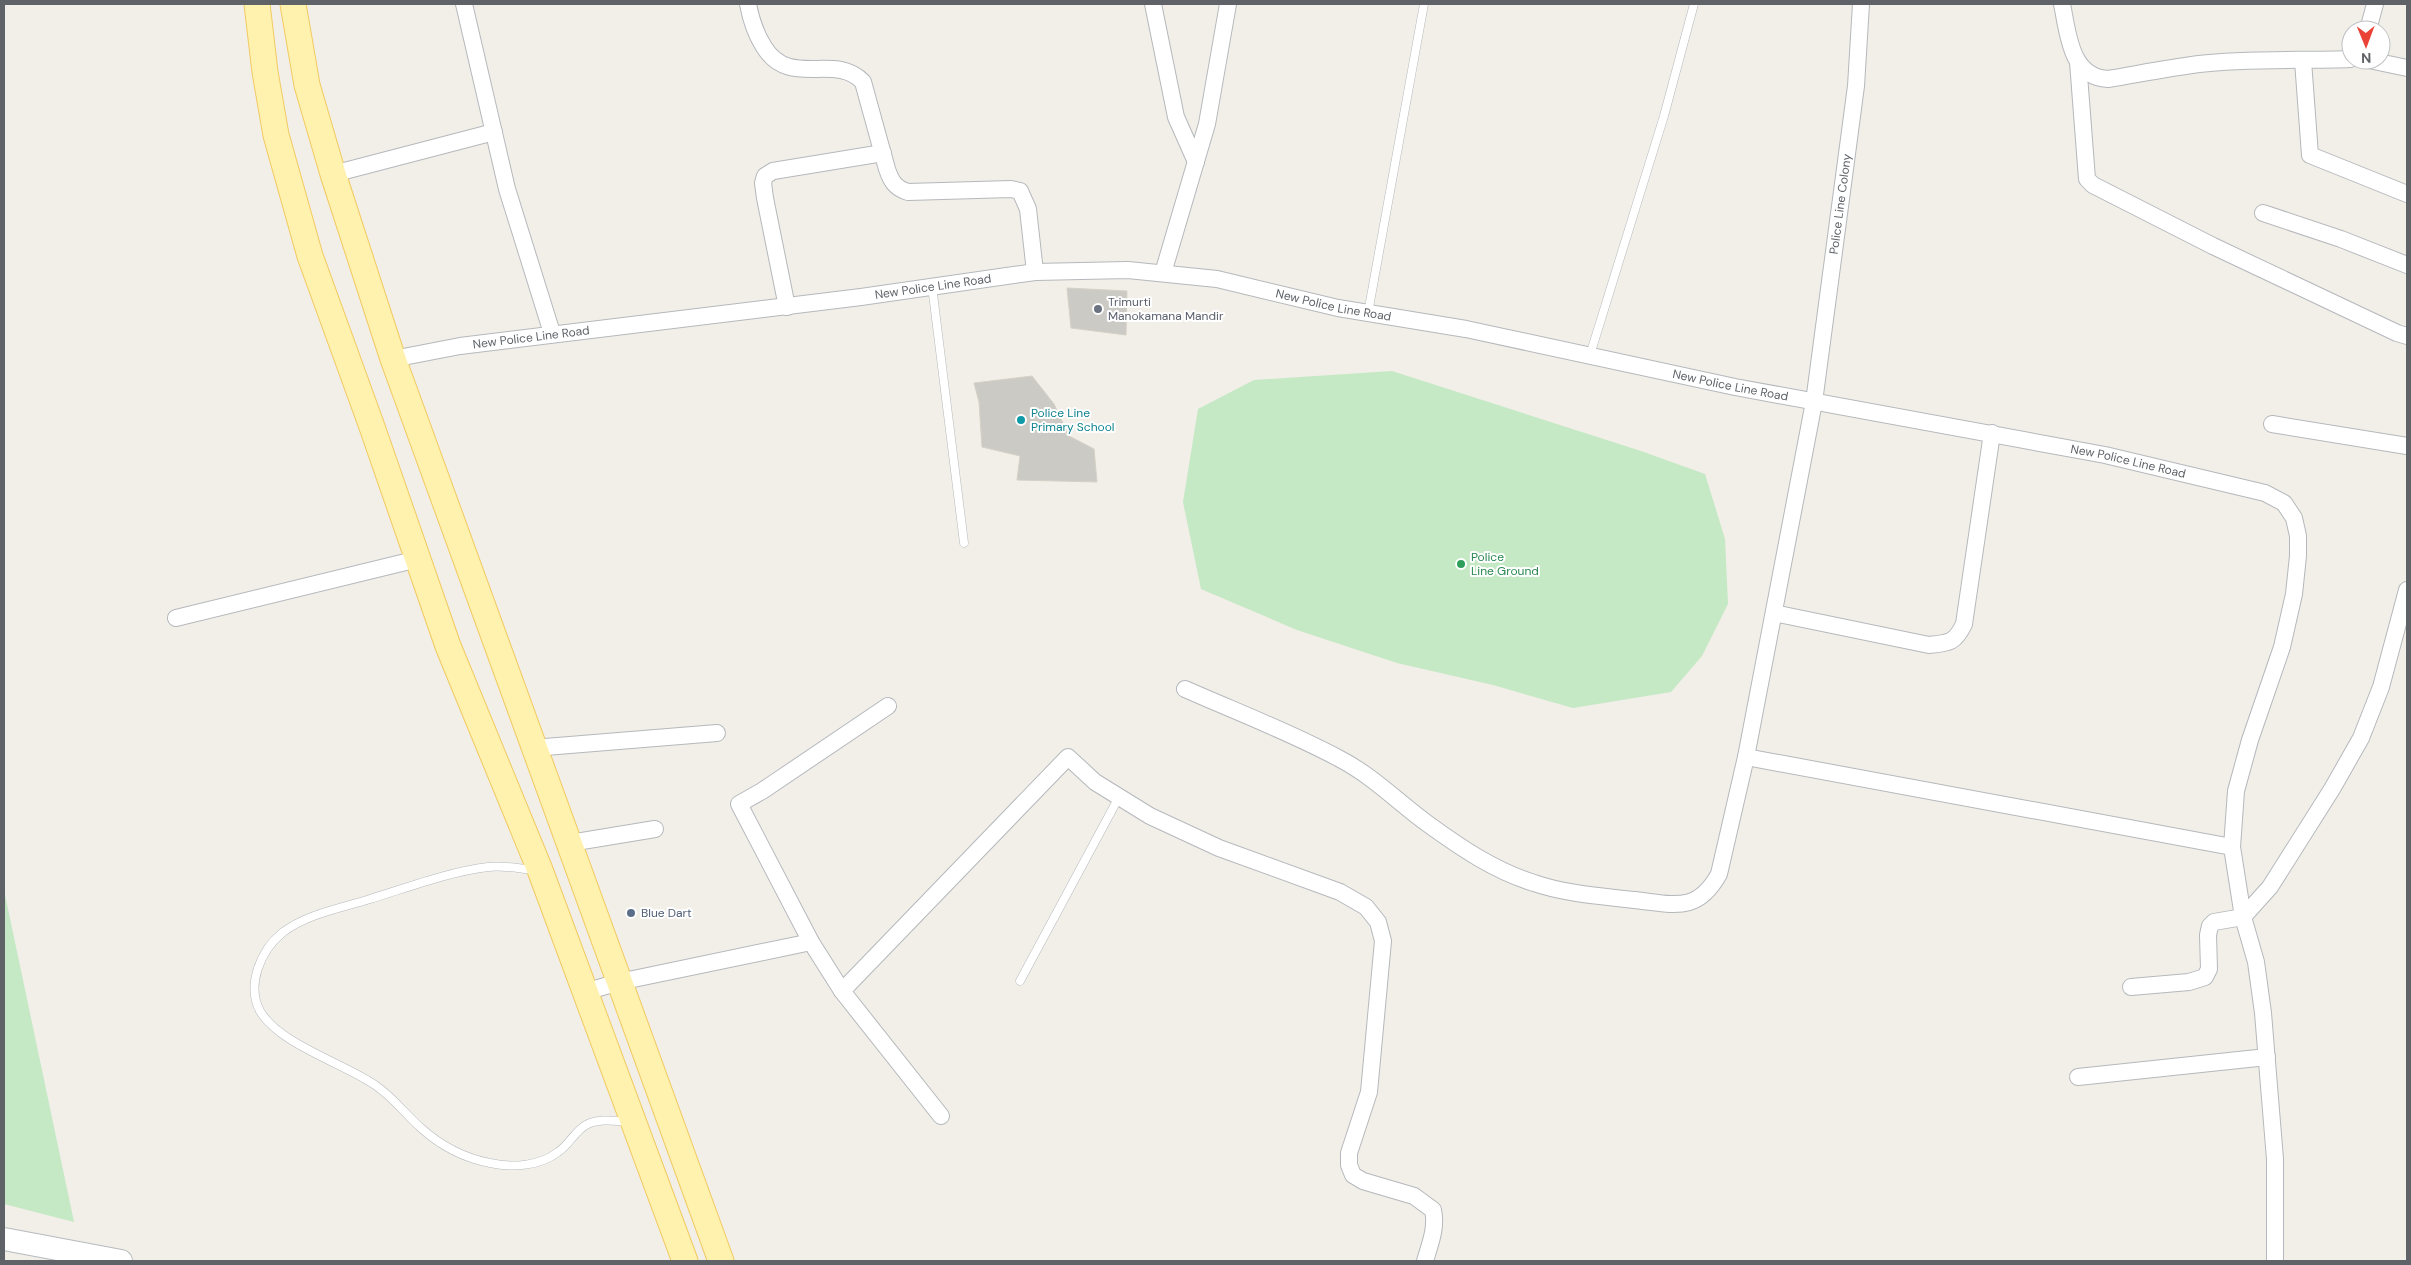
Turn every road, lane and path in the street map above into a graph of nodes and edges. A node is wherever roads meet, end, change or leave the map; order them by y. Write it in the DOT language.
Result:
graph roads {
  1 [pos="257,4"];
  2 [pos="294,4"];
  3 [pos="298,4"];
  4 [pos="464,4"];
  5 [pos="748,4"];
  6 [pos="1153,4"];
  7 [pos="1228,4"];
  8 [pos="1424,4"];
  9 [pos="1694,4"];
  10 [pos="1862,4"];
  11 [pos="2062,4"];
  12 [pos="2375,4"];
  13 [pos="2371,20"];
  14 [pos="2341,59"];
  15 [pos="2303,61"];
  16 [pos="2078,62"];
  17 [pos="2391,65"];
  18 [pos="2407,68"];
  19 [pos="494,132"];
  20 [pos="883,153"];
  21 [pos="1196,162"];
  22 [pos="333,174"];
  23 [pos="2407,194"];
  24 [pos="2263,213"];
  25 [pos="2407,266"];
  26 [pos="1035,272"];
  27 [pos="1163,274"];
  28 [pos="932,286"];
  29 [pos="787,307"];
  30 [pos="1368,313"];
  31 [pos="552,333"];
  32 [pos="2407,336"];
  33 [pos="1590,356"];
  34 [pos="394,359"];
  35 [pos="1814,402"];
  36 [pos="2272,424"];
  37 [pos="1992,433"];
  38 [pos="2407,446"];
  39 [pos="964,543"];
  40 [pos="418,559"];
  41 [pos="2407,590"];
  42 [pos="1774,613"];
  43 [pos="176,618"];
  44 [pos="1185,689"];
  45 [pos="888,706"];
  46 [pos="717,733"];
  47 [pos="533,748"];
  48 [pos="1746,758"];
  49 [pos="1119,797"];
  50 [pos="655,829"];
  51 [pos="570,843"];
  52 [pos="2232,847"];
  53 [pos="540,870"];
  54 [pos="2243,917"];
  55 [pos="811,942"];
  56 [pos="1020,981"];
  57 [pos="619,982"];
  58 [pos="2130,987"];
  59 [pos="842,991"];
  60 [pos="585,992"];
  61 [pos="2267,1057"];
  62 [pos="2078,1078"];
  63 [pos="941,1116"];
  64 [pos="634,1122"];
  65 [pos="4,1239"];
  66 [pos="122,1261"];
  67 [pos="685,1261"];
  68 [pos="721,1261"];
  69 [pos="1426,1261"];
  70 [pos="2275,1261"];
  1 -- 40 [label="main road"];
  2 -- 3 [label="street"];
  2 -- 22 [label="main road"];
  4 -- 19 [label="street"];
  5 -- 20 [label="street"];
  6 -- 21 [label="street"];
  7 -- 21 [label="street"];
  8 -- 30 [label="lane"];
  9 -- 33 [label="lane"];
  10 -- 35 [label="street, Police Line Colony"];
  11 -- 16 [label="street"];
  12 -- 13 [label="street"];
  14 -- 15 [label="street"];
  15 -- 16 [label="street"];
  15 -- 23 [label="street"];
  16 -- 32 [label="street"];
  17 -- 18 [label="street"];
  19 -- 22 [label="street"];
  19 -- 31 [label="street"];
  20 -- 26 [label="street"];
  20 -- 29 [label="street"];
  21 -- 27 [label="street"];
  22 -- 34 [label="main road"];
  24 -- 25 [label="street"];
  26 -- 27 [label="street, New Police Line Road"];
  26 -- 28 [label="street, New Police Line Road"];
  27 -- 30 [label="street, New Police Line Road"];
  28 -- 29 [label="street, New Police Line Road"];
  28 -- 39 [label="lane"];
  29 -- 31 [label="street, New Police Line Road"];
  30 -- 33 [label="street, New Police Line Road"];
  31 -- 34 [label="street, New Police Line Road"];
  33 -- 35 [label="street, New Police Line Road"];
  34 -- 47 [label="main road"];
  35 -- 37 [label="street, New Police Line Road"];
  35 -- 42 [label="street, Police Line Colony"];
  36 -- 38 [label="street"];
  37 -- 42 [label="street"];
  37 -- 52 [label="street, New Police Line Road"];
  40 -- 43 [label="street"];
  40 -- 53 [label="main road"];
  41 -- 54 [label="street"];
  42 -- 48 [label="street, Police Line Colony"];
  44 -- 48 [label="street, Police Line Colony"];
  45 -- 55 [label="street"];
  46 -- 47 [label="street"];
  47 -- 51 [label="main road"];
  48 -- 52 [label="street"];
  49 -- 56 [label="lane"];
  49 -- 59 [label="street"];
  49 -- 69 [label="street"];
  50 -- 51 [label="street"];
  51 -- 57 [label="main road"];
  52 -- 54 [label="street, New Police Line Road"];
  53 -- 60 [label="main road"];
  53 -- 64 [label="lane"];
  54 -- 58 [label="street"];
  54 -- 61 [label="street, New Police Line Road"];
  55 -- 57 [label="street"];
  55 -- 59 [label="street"];
  57 -- 60 [label="street"];
  57 -- 68 [label="main road"];
  59 -- 63 [label="street"];
  60 -- 64 [label="main road"];
  61 -- 62 [label="street"];
  61 -- 70 [label="street, New Police Line Road"];
  64 -- 67 [label="main road"];
  65 -- 66 [label="street"];
}
